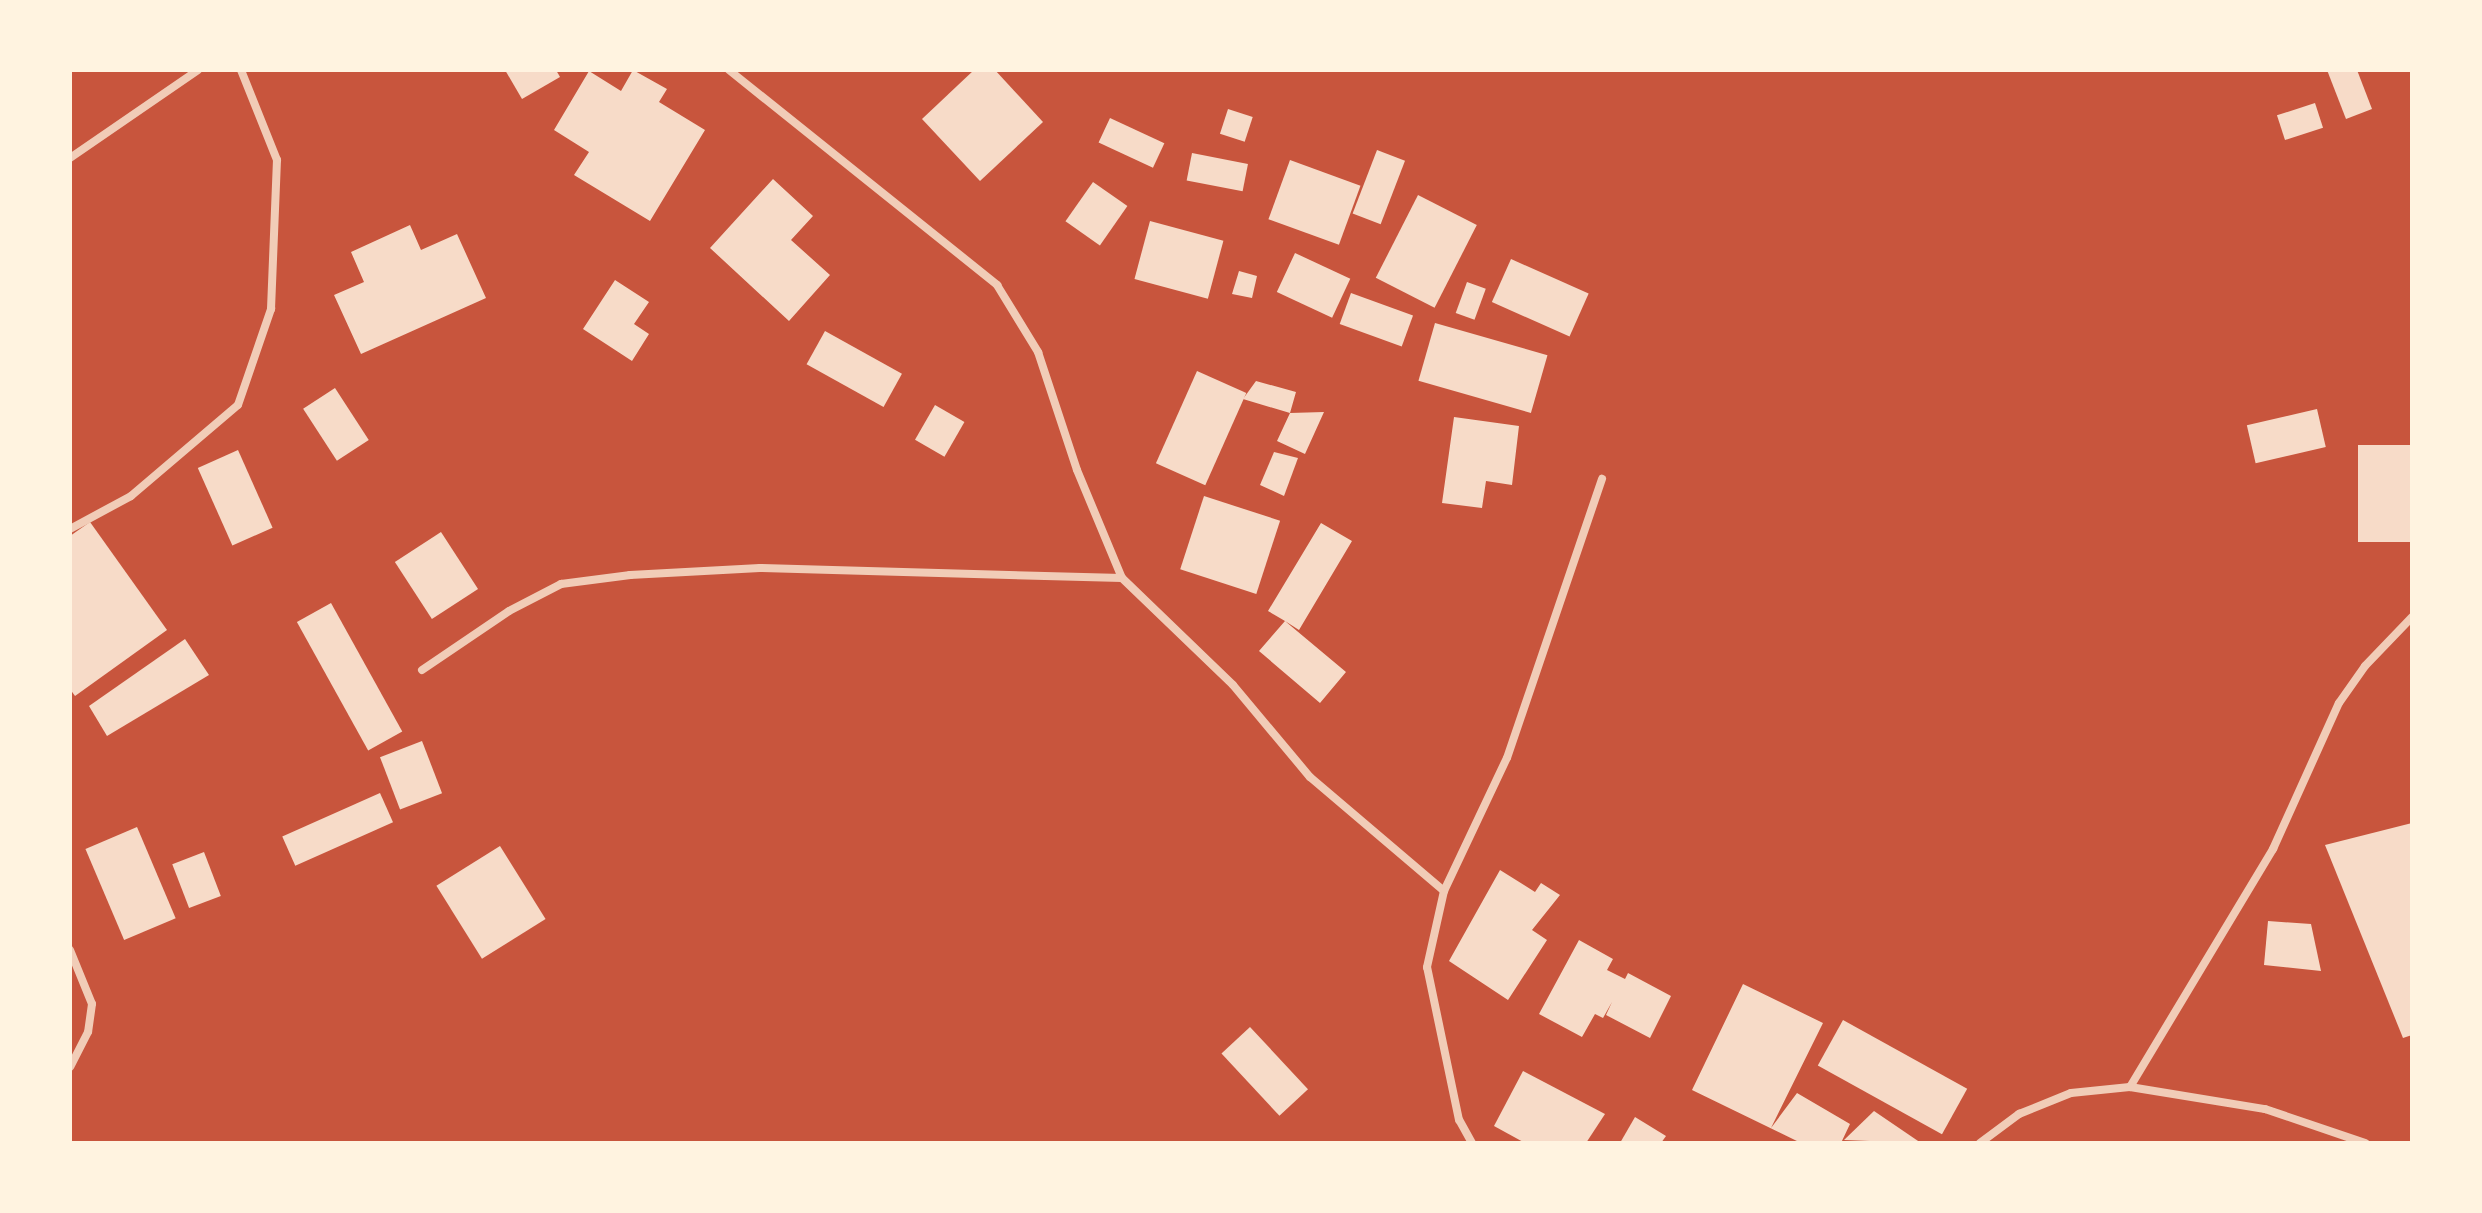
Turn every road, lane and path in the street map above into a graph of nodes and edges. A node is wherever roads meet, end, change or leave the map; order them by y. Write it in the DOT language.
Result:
graph roads {
  1 [pos="198,70"];
  2 [pos="241,70"];
  3 [pos="729,70"];
  4 [pos="70,158"];
  5 [pos="1602,479"];
  6 [pos="70,529"];
  7 [pos="1122,578"];
  8 [pos="2412,617"];
  9 [pos="422,670"];
  10 [pos="1444,891"];
  11 [pos="70,950"];
  12 [pos="70,1067"];
  13 [pos="2130,1087"];
  14 [pos="1472,1143"];
  15 [pos="1980,1143"];
  16 [pos="2365,1143"];
  1 -- 4 [label="street"];
  2 -- 6 [label="street"];
  3 -- 7 [label="street"];
  5 -- 10 [label="street"];
  7 -- 9 [label="street"];
  7 -- 10 [label="street"];
  8 -- 13 [label="street"];
  10 -- 14 [label="street"];
  11 -- 12 [label="street"];
  13 -- 15 [label="street"];
  13 -- 16 [label="street"];
}
